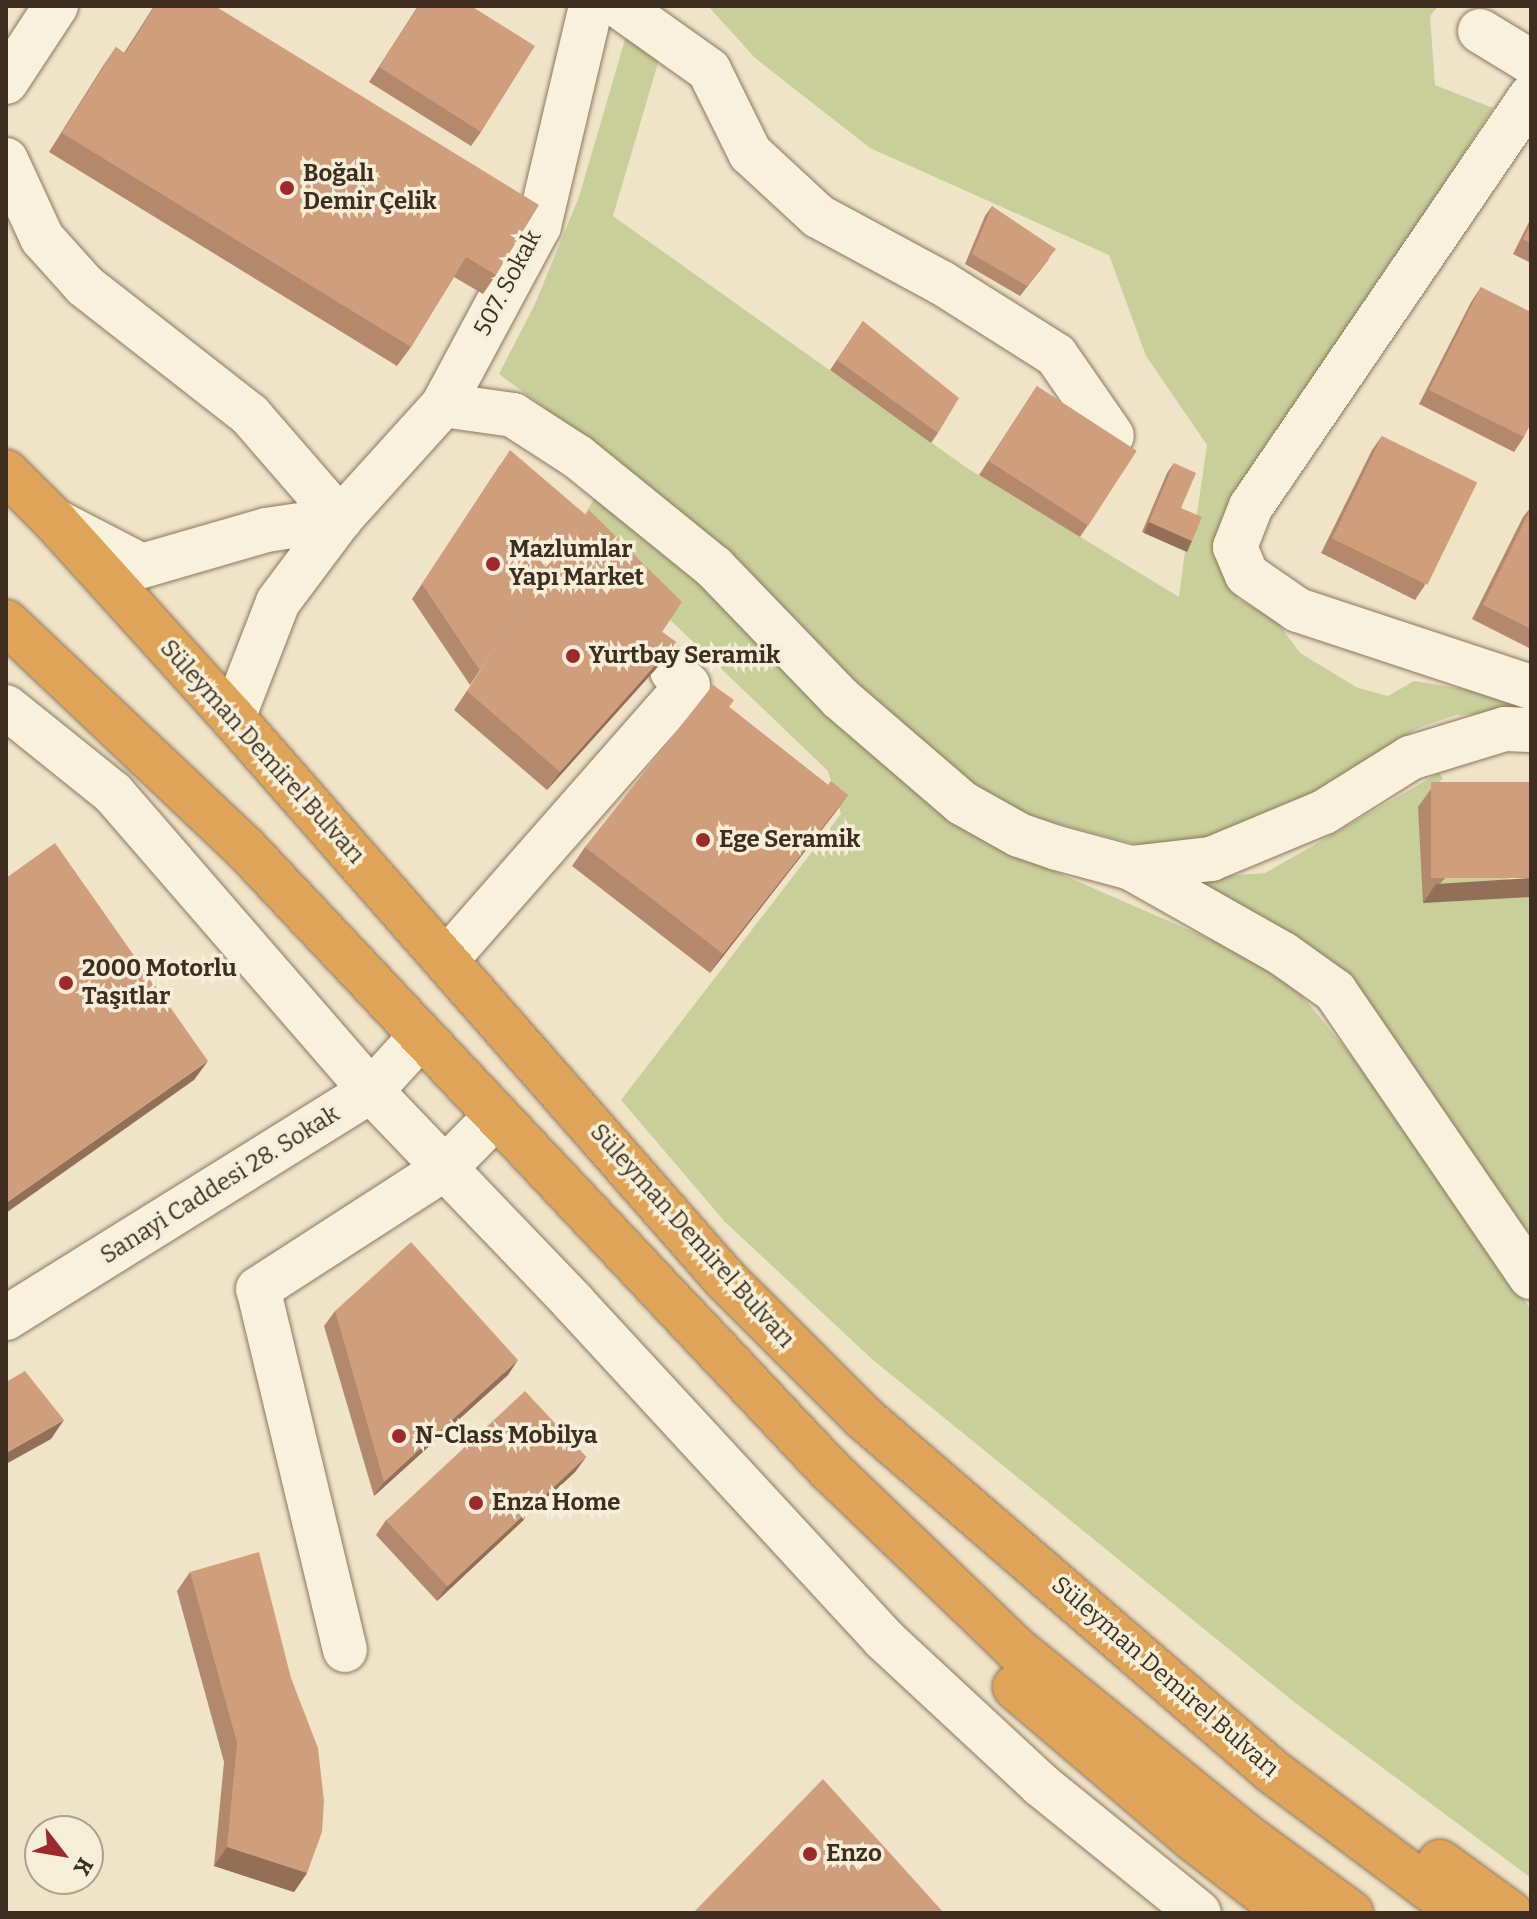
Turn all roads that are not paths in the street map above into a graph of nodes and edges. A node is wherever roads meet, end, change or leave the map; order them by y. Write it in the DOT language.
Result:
graph roads {
  1 [pos="56,6"];
  2 [pos="591,6"];
  3 [pos="619,6"];
  4 [pos="1480,31"];
  5 [pos="1531,62"];
  6 [pos="6,82"];
  7 [pos="1531,96"];
  8 [pos="6,160"];
  9 [pos="443,405"];
  10 [pos="1112,436"];
  11 [pos="6,472"];
  12 [pos="340,519"];
  13 [pos="56,522"];
  14 [pos="6,622"];
  15 [pos="672,671"];
  16 [pos="1531,687"];
  17 [pos="6,707"];
  18 [pos="233,718"];
  19 [pos="1531,730"];
  20 [pos="1131,868"];
  21 [pos="446,960"];
  22 [pos="421,1036"];
  23 [pos="371,1091"];
  24 [pos="496,1116"];
  25 [pos="444,1169"];
  26 [pos="1531,1277"];
  27 [pos="6,1318"];
  28 [pos="864,1418"];
  29 [pos="830,1470"];
  30 [pos="345,1650"];
  31 [pos="1199,1913"];
  32 [pos="1289,1913"];
  33 [pos="1351,1913"];
  34 [pos="1462,1913"];
  35 [pos="1510,1913"];
  1 -- 6 [label="street"];
  2 -- 9 [label="street, 507. Sokak"];
  3 -- 10 [label="street"];
  4 -- 5 [label="street"];
  7 -- 16 [label="street"];
  8 -- 12 [label="street"];
  9 -- 12 [label="street, 507. Sokak"];
  9 -- 20 [label="street"];
  11 -- 13 [label="highway, Süleyman Demirel Bulvarı"];
  12 -- 13 [label="street"];
  12 -- 18 [label="street, 507. Sokak"];
  13 -- 18 [label="highway, Süleyman Demirel Bulvarı"];
  14 -- 22 [label="highway"];
  15 -- 21 [label="street"];
  17 -- 23 [label="street"];
  18 -- 21 [label="highway, Süleyman Demirel Bulvarı"];
  19 -- 20 [label="street"];
  20 -- 26 [label="street"];
  21 -- 28 [label="highway, Süleyman Demirel Bulvarı"];
  22 -- 23 [label="street, Sanayi Caddesi 28. Sokak"];
  22 -- 24 [label="highway"];
  23 -- 25 [label="street"];
  23 -- 27 [label="street, Sanayi Caddesi 28. Sokak"];
  24 -- 25 [label="street"];
  24 -- 29 [label="highway"];
  25 -- 30 [label="street"];
  25 -- 31 [label="street"];
  28 -- 34 [label="highway, Süleyman Demirel Bulvarı"];
  28 -- 35 [label="highway"];
  29 -- 32 [label="highway"];
  29 -- 33 [label="highway"];
}
